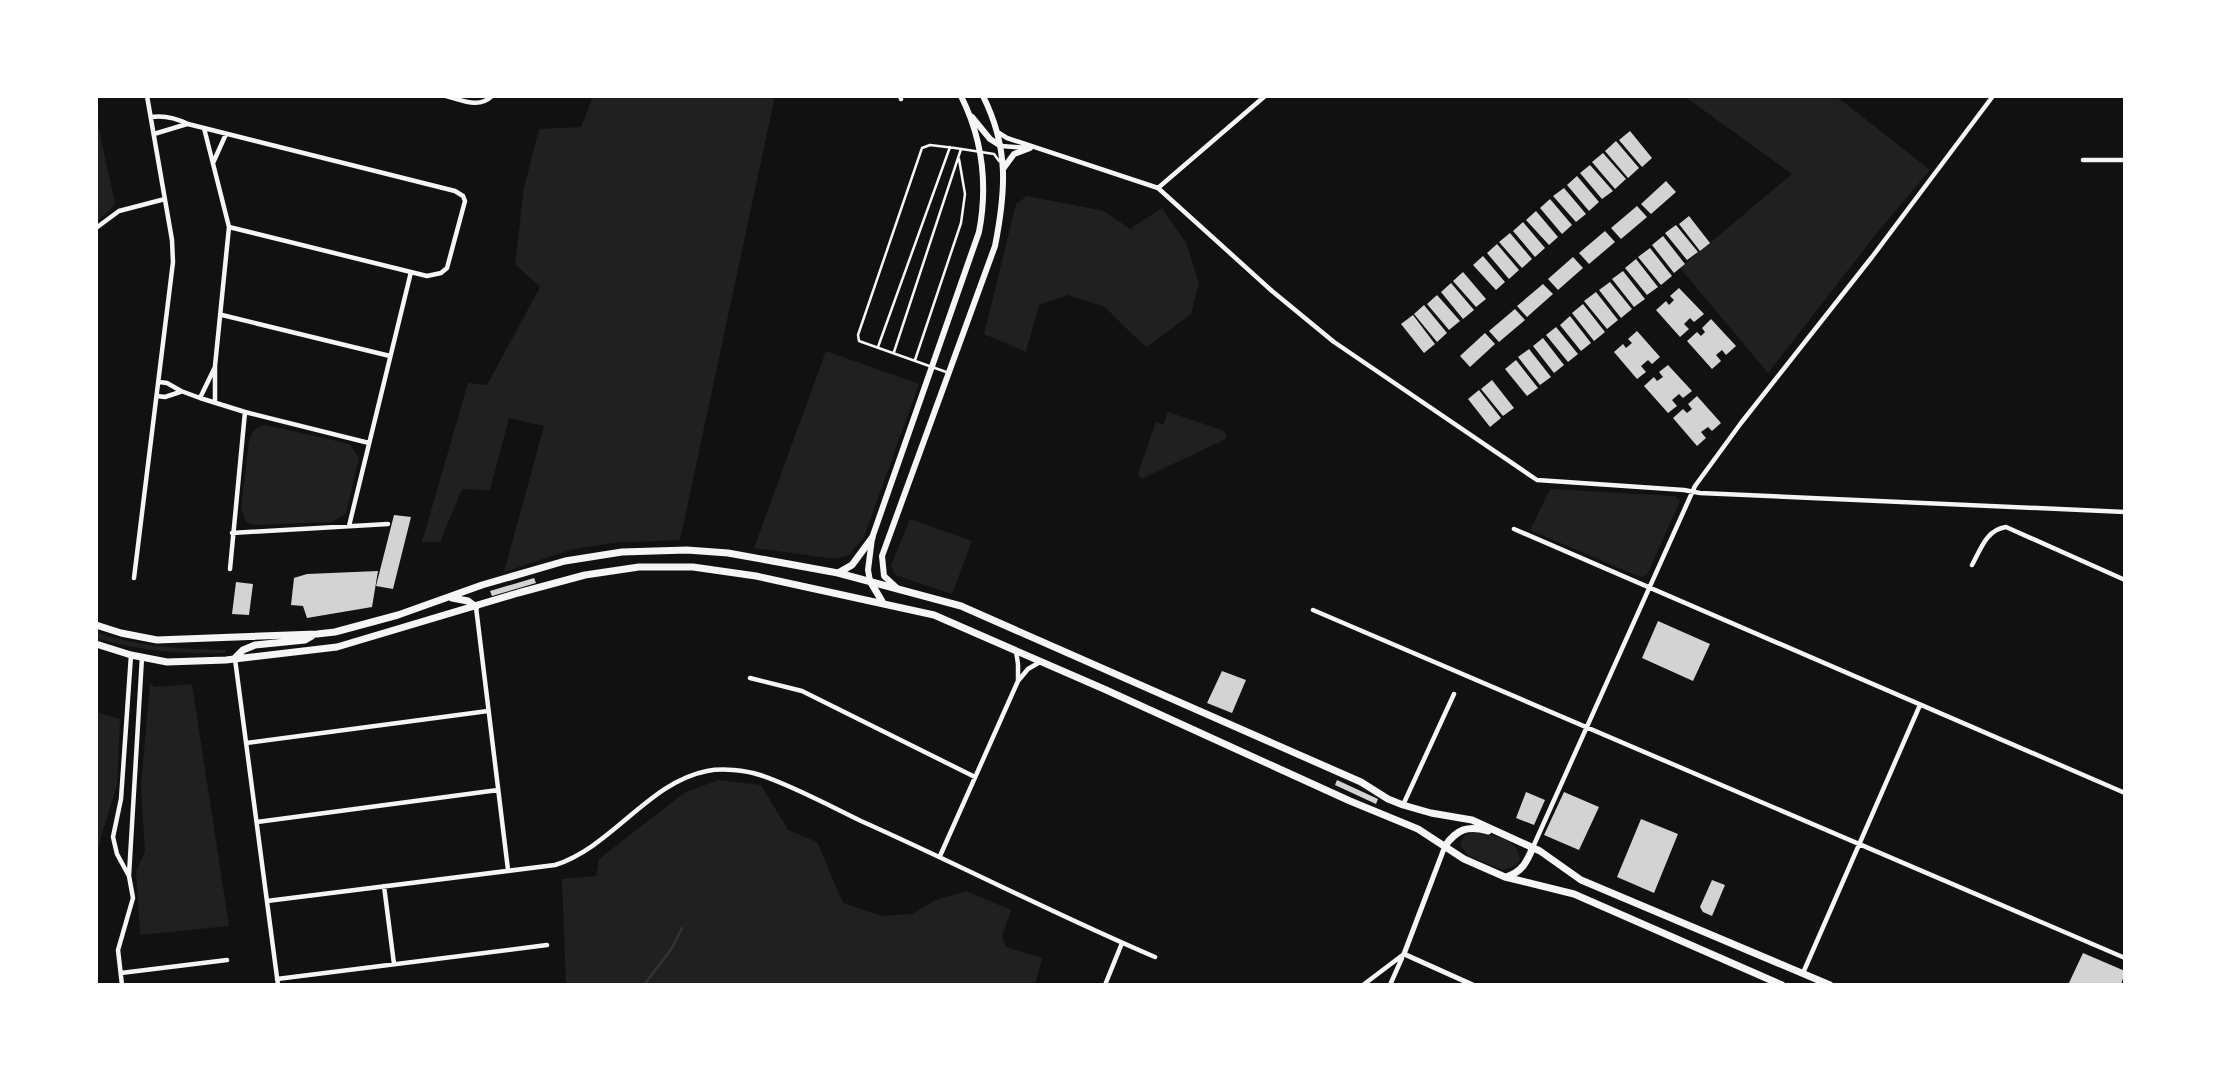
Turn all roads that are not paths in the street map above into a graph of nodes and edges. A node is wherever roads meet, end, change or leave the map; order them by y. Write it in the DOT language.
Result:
graph roads {
  1 [pos="147,96"];
  2 [pos="446,96"];
  3 [pos="961,96"];
  4 [pos="983,96"];
  5 [pos="1265,96"];
  6 [pos="1993,96"];
  7 [pos="490,98"];
  8 [pos="971,116"];
  9 [pos="151,117"];
  10 [pos="188,124"];
  11 [pos="204,128"];
  12 [pos="999,133"];
  13 [pos="154,134"];
  14 [pos="226,134"];
  15 [pos="1001,146"];
  16 [pos="950,147"];
  17 [pos="1030,148"];
  18 [pos="961,149"];
  19 [pos="1042,149"];
  20 [pos="958,155"];
  21 [pos="980,155"];
  22 [pos="2083,160"];
  23 [pos="2125,160"];
  24 [pos="213,164"];
  25 [pos="1003,170"];
  26 [pos="1158,188"];
  27 [pos="165,199"];
  28 [pos="229,227"];
  29 [pos="96,228"];
  30 [pos="411,272"];
  31 [pos="222,314"];
  32 [pos="878,347"];
  33 [pos="894,353"];
  34 [pos="390,356"];
  35 [pos="915,360"];
  36 [pos="215,366"];
  37 [pos="932,367"];
  38 [pos="949,373"];
  39 [pos="159,382"];
  40 [pos="181,391"];
  41 [pos="158,396"];
  42 [pos="200,398"];
  43 [pos="215,403"];
  44 [pos="245,412"];
  45 [pos="369,443"];
  46 [pos="1693,492"];
  47 [pos="2125,512"];
  48 [pos="388,524"];
  49 [pos="349,527"];
  50 [pos="1514,529"];
  51 [pos="232,533"];
  52 [pos="872,538"];
  53 [pos="1972,565"];
  54 [pos="230,569"];
  55 [pos="838,573"];
  56 [pos="134,578"];
  57 [pos="2125,580"];
  58 [pos="870,581"];
  59 [pos="1649,587"];
  60 [pos="897,588"];
  61 [pos="437,601"];
  62 [pos="883,603"];
  63 [pos="475,607"];
  64 [pos="1313,610"];
  65 [pos="96,625"];
  66 [pos="317,634"];
  67 [pos="96,644"];
  68 [pos="1016,651"];
  69 [pos="131,655"];
  70 [pos="142,657"];
  71 [pos="235,659"];
  72 [pos="1040,662"];
  73 [pos="750,678"];
  74 [pos="1017,681"];
  75 [pos="1454,694"];
  76 [pos="1920,705"];
  77 [pos="489,711"];
  78 [pos="1586,727"];
  79 [pos="246,743"];
  80 [pos="975,777"];
  81 [pos="498,790"];
  82 [pos="2125,793"];
  83 [pos="1403,805"];
  84 [pos="257,822"];
  85 [pos="1513,838"];
  86 [pos="1859,844"];
  87 [pos="1445,846"];
  88 [pos="1533,847"];
  89 [pos="940,856"];
  90 [pos="508,870"];
  91 [pos="129,876"];
  92 [pos="1505,877"];
  93 [pos="384,886"];
  94 [pos="267,901"];
  95 [pos="1122,943"];
  96 [pos="547,945"];
  97 [pos="1404,954"];
  98 [pos="1155,957"];
  99 [pos="2125,958"];
  100 [pos="227,960"];
  101 [pos="394,964"];
  102 [pos="121,973"];
  103 [pos="1803,973"];
  104 [pos="278,982"];
  105 [pos="1371,983"];
  106 [pos="122,985"];
  107 [pos="1105,985"];
  108 [pos="1363,985"];
  109 [pos="1390,985"];
  110 [pos="1473,985"];
  111 [pos="1782,985"];
  112 [pos="1830,985"];
  1 -- 9 [label="street"];
  2 -- 7 [label="street"];
  3 -- 8 [label="main road"];
  4 -- 12 [label="main road"];
  5 -- 26 [label="street"];
  6 -- 46 [label="street"];
  8 -- 15 [label="main road"];
  8 -- 21 [label="main road"];
  9 -- 10 [label="street"];
  9 -- 13 [label="street"];
  10 -- 11 [label="street"];
  10 -- 13 [label="street"];
  11 -- 14 [label="street"];
  11 -- 24 [label="street"];
  12 -- 15 [label="main road"];
  12 -- 19 [label="street"];
  13 -- 27 [label="street"];
  14 -- 24 [label="street"];
  14 -- 30 [label="street"];
  15 -- 17 [label="street"];
  15 -- 25 [label="main road"];
  16 -- 18 [label="lane"];
  16 -- 32 [label="lane"];
  16 -- 32 [label="lane"];
  17 -- 19 [label="street"];
  17 -- 25 [label="main road"];
  18 -- 20 [label="lane"];
  18 -- 21 [label="lane"];
  19 -- 26 [label="street"];
  20 -- 33 [label="lane"];
  20 -- 35 [label="lane"];
  21 -- 25 [label="lane"];
  21 -- 37 [label="main road"];
  22 -- 23 [label="street"];
  24 -- 28 [label="street"];
  25 -- 38 [label="main road"];
  26 -- 46 [label="street"];
  27 -- 29 [label="street"];
  27 -- 39 [label="street"];
  28 -- 30 [label="street"];
  28 -- 31 [label="street"];
  30 -- 34 [label="street"];
  31 -- 34 [label="street"];
  31 -- 36 [label="street"];
  32 -- 33 [label="lane"];
  33 -- 35 [label="lane"];
  34 -- 45 [label="street"];
  35 -- 37 [label="lane"];
  36 -- 42 [label="street"];
  36 -- 43 [label="street"];
  37 -- 38 [label="lane"];
  37 -- 52 [label="main road"];
  38 -- 60 [label="main road"];
  39 -- 40 [label="street"];
  39 -- 41 [label="street"];
  40 -- 41 [label="street"];
  40 -- 42 [label="street"];
  41 -- 56 [label="street"];
  42 -- 43 [label="street"];
  43 -- 44 [label="street"];
  44 -- 45 [label="street"];
  44 -- 51 [label="street"];
  45 -- 49 [label="street"];
  46 -- 47 [label="street"];
  46 -- 59 [label="street"];
  48 -- 49 [label="street"];
  49 -- 51 [label="street"];
  50 -- 59 [label="street"];
  51 -- 54 [label="street"];
  52 -- 55 [label="main road"];
  52 -- 58 [label="main road"];
  53 -- 57 [label="street"];
  55 -- 58 [label="main road"];
  55 -- 61 [label="main road"];
  58 -- 60 [label="main road"];
  58 -- 62 [label="main road"];
  59 -- 76 [label="street"];
  59 -- 78 [label="street"];
  60 -- 83 [label="main road"];
  61 -- 63 [label="main road"];
  61 -- 66 [label="main road"];
  62 -- 63 [label="main road"];
  62 -- 68 [label="main road"];
  63 -- 71 [label="main road"];
  63 -- 77 [label="street"];
  64 -- 78 [label="street"];
  65 -- 66 [label="main road"];
  66 -- 71 [label="main road"];
  67 -- 69 [label="main road"];
  68 -- 72 [label="main road"];
  68 -- 74 [label="street"];
  69 -- 70 [label="main road"];
  69 -- 91 [label="street"];
  70 -- 71 [label="main road"];
  70 -- 91 [label="street"];
  71 -- 79 [label="street"];
  72 -- 74 [label="street"];
  72 -- 87 [label="main road"];
  73 -- 80 [label="street"];
  74 -- 80 [label="street"];
  75 -- 83 [label="street"];
  76 -- 82 [label="street"];
  76 -- 86 [label="street"];
  77 -- 79 [label="street"];
  77 -- 81 [label="street"];
  78 -- 86 [label="street"];
  78 -- 88 [label="street"];
  79 -- 84 [label="street"];
  80 -- 89 [label="street"];
  81 -- 84 [label="street"];
  81 -- 90 [label="street"];
  83 -- 85 [label="main road"];
  84 -- 94 [label="street"];
  85 -- 87 [label="main road"];
  85 -- 88 [label="main road"];
  86 -- 99 [label="street"];
  86 -- 103 [label="street"];
  87 -- 92 [label="main road"];
  87 -- 97 [label="street"];
  88 -- 92 [label="main road"];
  88 -- 103 [label="main road"];
  89 -- 90 [label="street"];
  89 -- 95 [label="street"];
  90 -- 93 [label="street"];
  91 -- 102 [label="street"];
  92 -- 111 [label="main road"];
  93 -- 94 [label="street"];
  93 -- 101 [label="street"];
  94 -- 104 [label="street"];
  95 -- 98 [label="street"];
  95 -- 107 [label="street"];
  96 -- 101 [label="street"];
  97 -- 105 [label="street"];
  97 -- 109 [label="street"];
  97 -- 110 [label="street"];
  100 -- 102 [label="street"];
  101 -- 104 [label="street"];
  102 -- 106 [label="street"];
  103 -- 112 [label="main road"];
  105 -- 108 [label="street"];
}
